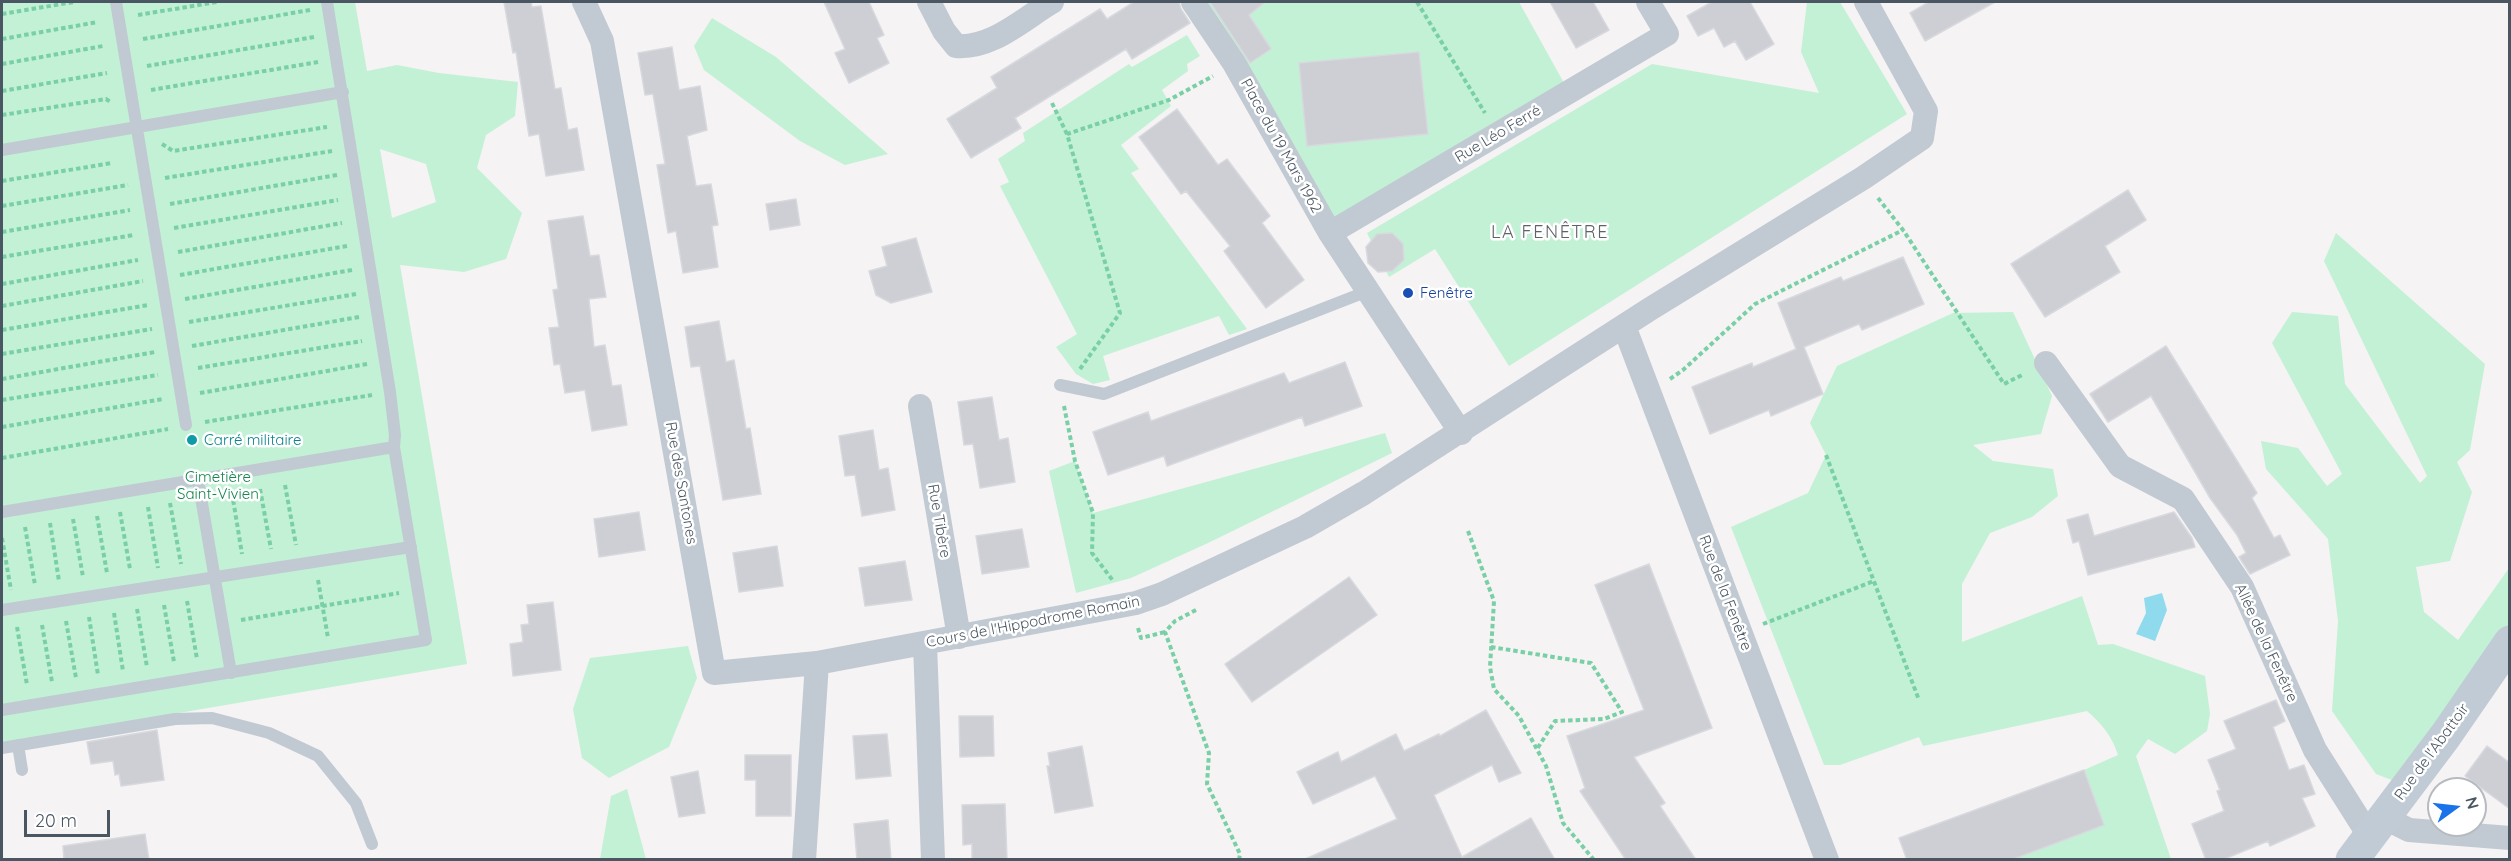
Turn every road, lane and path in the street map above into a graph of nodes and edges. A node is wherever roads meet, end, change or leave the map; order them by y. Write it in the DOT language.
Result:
graph roads {
  1 [pos="74,2"];
  2 [pos="116,2"];
  3 [pos="584,2"];
  4 [pos="929,2"];
  5 [pos="1052,2"];
  6 [pos="1193,2"];
  7 [pos="1417,2"];
  8 [pos="1648,2"];
  9 [pos="1866,2"];
  10 [pos="328,4"];
  11 [pos="2,14"];
  12 [pos="333,34"];
  13 [pos="123,42"];
  14 [pos="337,59"];
  15 [pos="2,63"];
  16 [pos="1234,63"];
  17 [pos="128,69"];
  18 [pos="2,91"];
  19 [pos="343,92"];
  20 [pos="132,93"];
  21 [pos="1052,103"];
  22 [pos="2,115"];
  23 [pos="348,124"];
  24 [pos="138,128"];
  25 [pos="1067,134"];
  26 [pos="1498,134"];
  27 [pos="352,147"];
  28 [pos="2,150"];
  29 [pos="112,163"];
  30 [pos="355,172"];
  31 [pos="1863,178"];
  32 [pos="2,181"];
  33 [pos="146,182"];
  34 [pos="359,197"];
  35 [pos="2,206"];
  36 [pos="151,207"];
  37 [pos="363,220"];
  38 [pos="1903,230"];
  39 [pos="154,231"];
  40 [pos="2,232"];
  41 [pos="1330,233"];
  42 [pos="158,256"];
  43 [pos="2,257"];
  44 [pos="2,284"];
  45 [pos="1368,291"];
  46 [pos="1624,326"];
  47 [pos="2046,363"];
  48 [pos="1066,386"];
  49 [pos="1650,393"];
  50 [pos="920,406"];
  51 [pos="186,425"];
  52 [pos="1461,433"];
  53 [pos="394,447"];
  54 [pos="1827,455"];
  55 [pos="282,466"];
  56 [pos="257,470"];
  57 [pos="229,475"];
  58 [pos="198,480"];
  59 [pos="2,512"];
  60 [pos="1468,531"];
  61 [pos="411,547"];
  62 [pos="315,561"];
  63 [pos="299,564"];
  64 [pos="274,568"];
  65 [pos="245,572"];
  66 [pos="215,577"];
  67 [pos="1874,581"];
  68 [pos="418,590"];
  69 [pos="1130,604"];
  70 [pos="1206,605"];
  71 [pos="322,606"];
  72 [pos="2,610"];
  73 [pos="223,623"];
  74 [pos="1166,632"];
  75 [pos="1740,632"];
  76 [pos="959,637"];
  77 [pos="2510,642"];
  78 [pos="925,644"];
  79 [pos="1491,647"];
  80 [pos="331,656"];
  81 [pos="817,663"];
  82 [pos="231,673"];
  83 [pos="1919,700"];
  84 [pos="2,710"];
  85 [pos="18,746"];
  86 [pos="2,748"];
  87 [pos="1536,749"];
  88 [pos="22,770"];
  89 [pos="2369,838"];
  90 [pos="2510,838"];
  91 [pos="372,844"];
  92 [pos="804,860"];
  93 [pos="933,860"];
  94 [pos="1239,860"];
  95 [pos="1594,860"];
  96 [pos="1827,860"];
  1 -- 11 [label="path"];
  2 -- 13 [label="lane"];
  3 -- 81 [label="street, Rue des Santones"];
  4 -- 5 [label="street"];
  6 -- 16 [label="street, Place du 19 Mars 1962"];
  7 -- 26 [label="path"];
  8 -- 26 [label="street, Rue Léo Ferré"];
  9 -- 31 [label="street, Cours de l'Hippodrome Romain"];
  10 -- 12 [label="lane"];
  10 -- 13 [label="path"];
  12 -- 14 [label="lane"];
  12 -- 17 [label="path"];
  13 -- 15 [label="path"];
  13 -- 17 [label="lane"];
  14 -- 19 [label="lane"];
  14 -- 20 [label="path"];
  16 -- 25 [label="path"];
  16 -- 41 [label="street, Place du 19 Mars 1962"];
  17 -- 18 [label="path"];
  17 -- 20 [label="lane"];
  19 -- 23 [label="lane"];
  19 -- 24 [label="lane"];
  20 -- 24 [label="lane"];
  21 -- 25 [label="path"];
  22 -- 24 [label="path"];
  23 -- 24 [label="path"];
  23 -- 27 [label="lane"];
  24 -- 28 [label="lane"];
  24 -- 33 [label="lane"];
  25 -- 48 [label="path"];
  26 -- 41 [label="street, Rue Léo Ferré"];
  27 -- 30 [label="lane"];
  27 -- 33 [label="path"];
  29 -- 32 [label="path"];
  30 -- 34 [label="lane"];
  30 -- 36 [label="path"];
  31 -- 38 [label="path"];
  31 -- 46 [label="street, Cours de l'Hippodrome Romain"];
  33 -- 35 [label="path"];
  33 -- 36 [label="lane"];
  34 -- 37 [label="lane"];
  34 -- 39 [label="path"];
  36 -- 39 [label="lane"];
  36 -- 40 [label="path"];
  37 -- 42 [label="path"];
  37 -- 53 [label="lane"];
  38 -- 47 [label="path"];
  38 -- 49 [label="path"];
  39 -- 42 [label="lane"];
  39 -- 43 [label="path"];
  41 -- 45 [label="street, Place du 19 Mars 1962"];
  42 -- 44 [label="path"];
  42 -- 51 [label="lane"];
  45 -- 48 [label="lane"];
  45 -- 52 [label="street, Place du 19 Mars 1962"];
  46 -- 49 [label="street, Rue de la Fenêtre"];
  46 -- 52 [label="street, Cours de l'Hippodrome Romain"];
  47 -- 89 [label="street, Allée de la Fenêtre"];
  48 -- 69 [label="path"];
  49 -- 75 [label="street, Rue de la Fenêtre"];
  50 -- 76 [label="street, Rue Tibère"];
  52 -- 69 [label="street, Cours de l'Hippodrome Romain"];
  53 -- 55 [label="lane"];
  53 -- 61 [label="lane"];
  54 -- 67 [label="path"];
  55 -- 56 [label="lane"];
  55 -- 63 [label="path"];
  56 -- 57 [label="lane"];
  56 -- 64 [label="path"];
  57 -- 58 [label="lane"];
  57 -- 65 [label="path"];
  58 -- 59 [label="lane"];
  58 -- 66 [label="lane"];
  60 -- 79 [label="path"];
  61 -- 62 [label="lane"];
  61 -- 68 [label="lane"];
  62 -- 63 [label="lane"];
  62 -- 71 [label="path"];
  63 -- 64 [label="lane"];
  64 -- 65 [label="lane"];
  65 -- 66 [label="lane"];
  66 -- 72 [label="lane"];
  66 -- 73 [label="lane"];
  67 -- 75 [label="path"];
  67 -- 83 [label="path"];
  68 -- 71 [label="path"];
  68 -- 80 [label="lane"];
  69 -- 74 [label="path"];
  69 -- 76 [label="street, Cours de l'Hippodrome Romain"];
  70 -- 74 [label="path"];
  71 -- 73 [label="path"];
  71 -- 80 [label="path"];
  73 -- 82 [label="lane"];
  74 -- 94 [label="path"];
  75 -- 96 [label="street, Rue de la Fenêtre"];
  76 -- 78 [label="street, Cours de l'Hippodrome Romain"];
  77 -- 89 [label="street, Rue de l'Abattoir"];
  78 -- 81 [label="street, Cours de l'Hippodrome Romain"];
  78 -- 93 [label="street"];
  79 -- 87 [label="path"];
  79 -- 87 [label="path"];
  80 -- 82 [label="lane"];
  81 -- 92 [label="street"];
  82 -- 84 [label="lane"];
  85 -- 86 [label="lane"];
  85 -- 88 [label="lane"];
  85 -- 91 [label="lane"];
  87 -- 95 [label="path"];
  89 -- 90 [label="street"];
}
